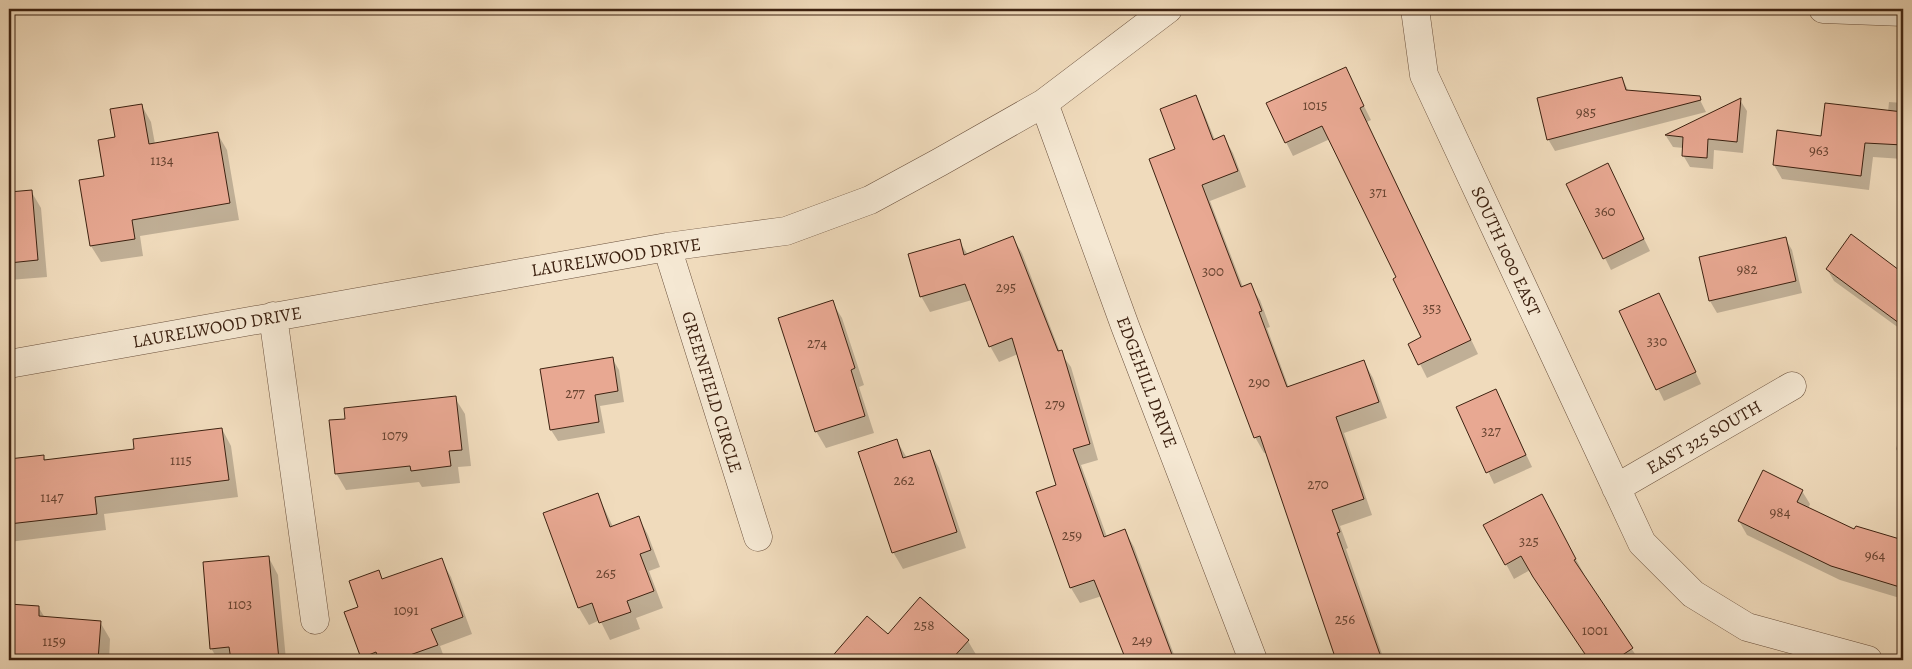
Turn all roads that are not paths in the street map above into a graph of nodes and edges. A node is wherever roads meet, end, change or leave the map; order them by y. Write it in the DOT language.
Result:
graph roads {
  1 [pos="1168,9"];
  2 [pos="1415,9"];
  3 [pos="1823,9"];
  4 [pos="1903,12"];
  5 [pos="1044,103"];
  6 [pos="667,247"];
  7 [pos="274,316"];
  8 [pos="9,364"];
  9 [pos="1792,386"];
  10 [pos="1616,488"];
  11 [pos="758,537"];
  12 [pos="315,620"];
  13 [pos="1254,660"];
  14 [pos="1868,660"];
  1 -- 5 [label="street, LAURELWOOD DRIVE"];
  2 -- 10 [label="street, SOUTH 1000 EAST"];
  3 -- 4 [label="street"];
  5 -- 6 [label="street, LAURELWOOD DRIVE"];
  5 -- 13 [label="street, EDGEHILL DRIVE"];
  6 -- 7 [label="street, LAURELWOOD DRIVE"];
  6 -- 11 [label="street, GREENFIELD CIRCLE"];
  7 -- 8 [label="street, LAURELWOOD DRIVE"];
  7 -- 12 [label="street"];
  9 -- 10 [label="street, EAST 325 SOUTH"];
  10 -- 14 [label="street, SOUTH 1000 EAST"];
}
